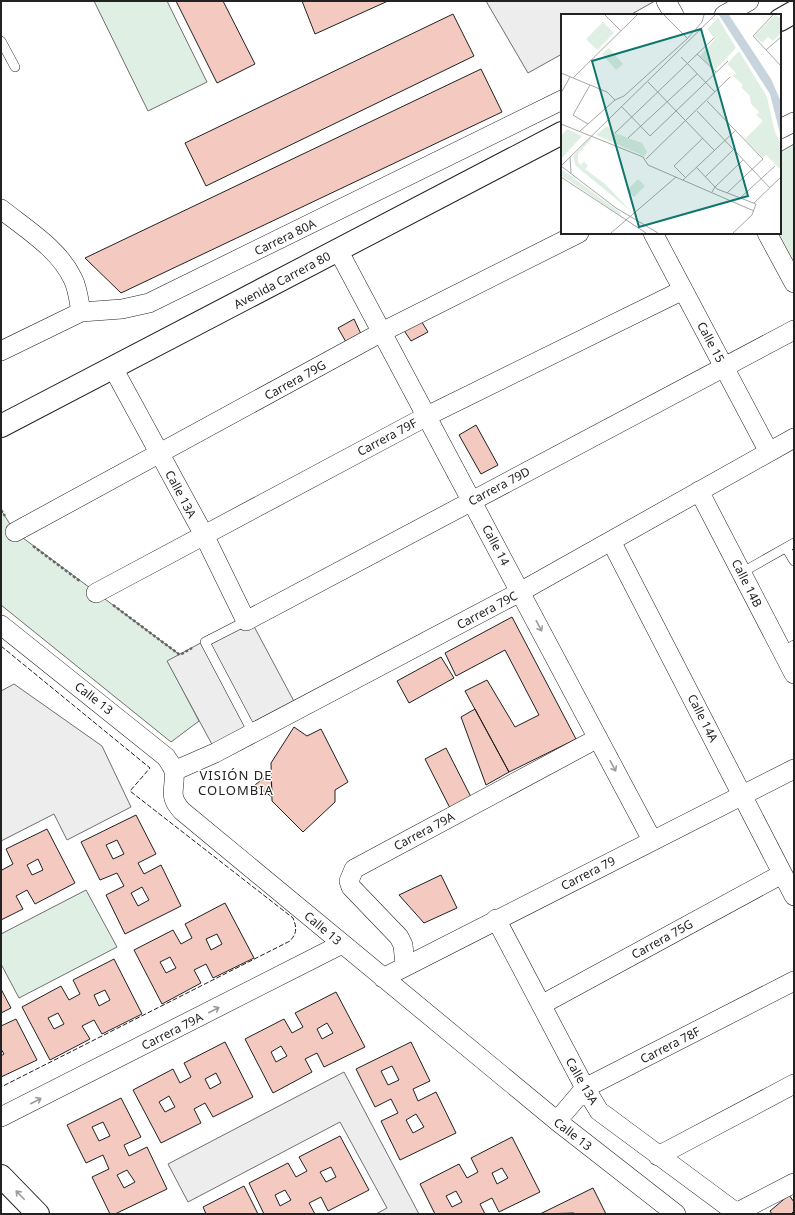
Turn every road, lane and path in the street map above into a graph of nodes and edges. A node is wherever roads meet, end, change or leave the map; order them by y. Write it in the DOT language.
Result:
graph roads {
  1 [pos="666,1"];
  2 [pos="749,1"];
  3 [pos="794,12"];
  4 [pos="673,14"];
  5 [pos="726,14"];
  6 [pos="781,19"];
  7 [pos="1,42"];
  8 [pos="15,67"];
  9 [pos="561,100"];
  10 [pos="794,122"];
  11 [pos="781,128"];
  12 [pos="561,134"];
  13 [pos="1,209"];
  14 [pos="577,234"];
  15 [pos="654,234"];
  16 [pos="768,234"];
  17 [pos="338,250"];
  18 [pos="794,283"];
  19 [pos="683,290"];
  20 [pos="81,312"];
  21 [pos="794,330"];
  22 [pos="382,332"];
  23 [pos="1,351"];
  24 [pos="724,367"];
  25 [pos="113,368"];
  26 [pos="426,416"];
  27 [pos="1,426"];
  28 [pos="794,438"];
  29 [pos="769,452"];
  30 [pos="160,453"];
  31 [pos="699,492"];
  32 [pos="472,500"];
  33 [pos="15,532"];
  34 [pos="204,535"];
  35 [pos="611,541"];
  36 [pos="790,546"];
  37 [pos="794,561"];
  38 [pos="741,572"];
  39 [pos="520,592"];
  40 [pos="96,593"];
  41 [pos="246,621"];
  42 [pos="1,626"];
  43 [pos="788,649"];
  44 [pos="794,674"];
  45 [pos="253,733"];
  46 [pos="598,738"];
  47 [pos="794,769"];
  48 [pos="174,771"];
  49 [pos="742,795"];
  50 [pos="652,840"];
  51 [pos="782,874"];
  52 [pos="794,896"];
  53 [pos="496,919"];
  54 [pos="342,944"];
  55 [pos="406,965"];
  56 [pos="383,978"];
  57 [pos="794,981"];
  58 [pos="541,1005"];
  59 [pos="794,1084"];
  60 [pos="585,1088"];
  61 [pos="1,1117"];
  62 [pos="557,1122"];
  63 [pos="658,1156"];
  64 [pos="1,1176"];
  65 [pos="794,1183"];
  66 [pos="737,1213"];
  67 [pos="38,1214"];
  68 [pos="676,1214"];
  1 -- 4 [label="street"];
  2 -- 5 [label="street"];
  3 -- 6 [label="street"];
  7 -- 8 [label="lane"];
  9 -- 20 [label="street, Carrera 80A"];
  10 -- 11 [label="street"];
  12 -- 17 [label="street, Avenida Carrera 80"];
  13 -- 20 [label="street"];
  14 -- 22 [label="street, Carrera 79G"];
  15 -- 19 [label="street, Calle 15"];
  16 -- 18 [label="street"];
  17 -- 22 [label="street, Calle 14"];
  17 -- 25 [label="street, Avenida Carrera 80"];
  19 -- 24 [label="street, Calle 15"];
  19 -- 26 [label="street, Carrera 79F"];
  20 -- 23 [label="street, Carrera 80A"];
  21 -- 24 [label="street, Carrera 79D"];
  22 -- 26 [label="street, Calle 14"];
  22 -- 30 [label="street, Carrera 79G"];
  24 -- 29 [label="street, Calle 15"];
  24 -- 32 [label="street, Carrera 79D"];
  25 -- 27 [label="street, Avenida Carrera 80"];
  25 -- 30 [label="street, Calle 13A"];
  26 -- 32 [label="street, Calle 14"];
  26 -- 34 [label="street, Carrera 79F"];
  28 -- 29 [label="street, Carrera 79C"];
  29 -- 31 [label="street, Carrera 79C"];
  30 -- 33 [label="street, Carrera 79G"];
  30 -- 34 [label="street, Calle 13A"];
  31 -- 35 [label="street, Carrera 79C"];
  31 -- 38 [label="street, Calle 14B"];
  32 -- 39 [label="street, Calle 14"];
  32 -- 41 [label="street, Carrera 79D"];
  34 -- 40 [label="street, Carrera 79F"];
  34 -- 41 [label="street, Calle 13A"];
  35 -- 39 [label="street, Carrera 79C"];
  35 -- 49 [label="street, Calle 14A"];
  36 -- 37 [label="lane"];
  36 -- 38 [label="lane"];
  38 -- 43 [label="street, Calle 14B"];
  39 -- 45 [label="street, Carrera 79C"];
  39 -- 46 [label="street, Calle 14, one-way"];
  41 -- 45 [label="lane, Carrera 79D"];
  42 -- 48 [label="street, Calle 13"];
  43 -- 44 [label="street, Calle 14B"];
  45 -- 48 [label="street, Carrera 79C"];
  46 -- 50 [label="street, Calle 14, one-way"];
  46 -- 55 [label="street, Carrera 79A"];
  47 -- 49 [label="street, Carrera 79"];
  48 -- 54 [label="street, Calle 13"];
  49 -- 50 [label="street, Carrera 79"];
  49 -- 51 [label="street, Calle 14A"];
  50 -- 53 [label="street, Carrera 79"];
  51 -- 52 [label="street, Calle 14A"];
  51 -- 58 [label="street, Carrera 75G"];
  53 -- 55 [label="street, Carrera 79"];
  53 -- 58 [label="street, Calle 13A"];
  54 -- 56 [label="street, Calle 13"];
  61 -- 54 [label="street, Carrera 79A, one-way"];
  55 -- 56 [label="street, Carrera 79"];
  56 -- 62 [label="street, Calle 13"];
  57 -- 60 [label="street, Carrera 78F"];
  58 -- 60 [label="street, Calle 13A"];
  59 -- 63 [label="street"];
  60 -- 62 [label="street, Carrera 78F"];
  60 -- 63 [label="street, Calle 13A"];
  62 -- 68 [label="street, Calle 13"];
  63 -- 66 [label="street, Calle 13A"];
  67 -- 64 [label="street, one-way"];
  65 -- 66 [label="street"];
}
